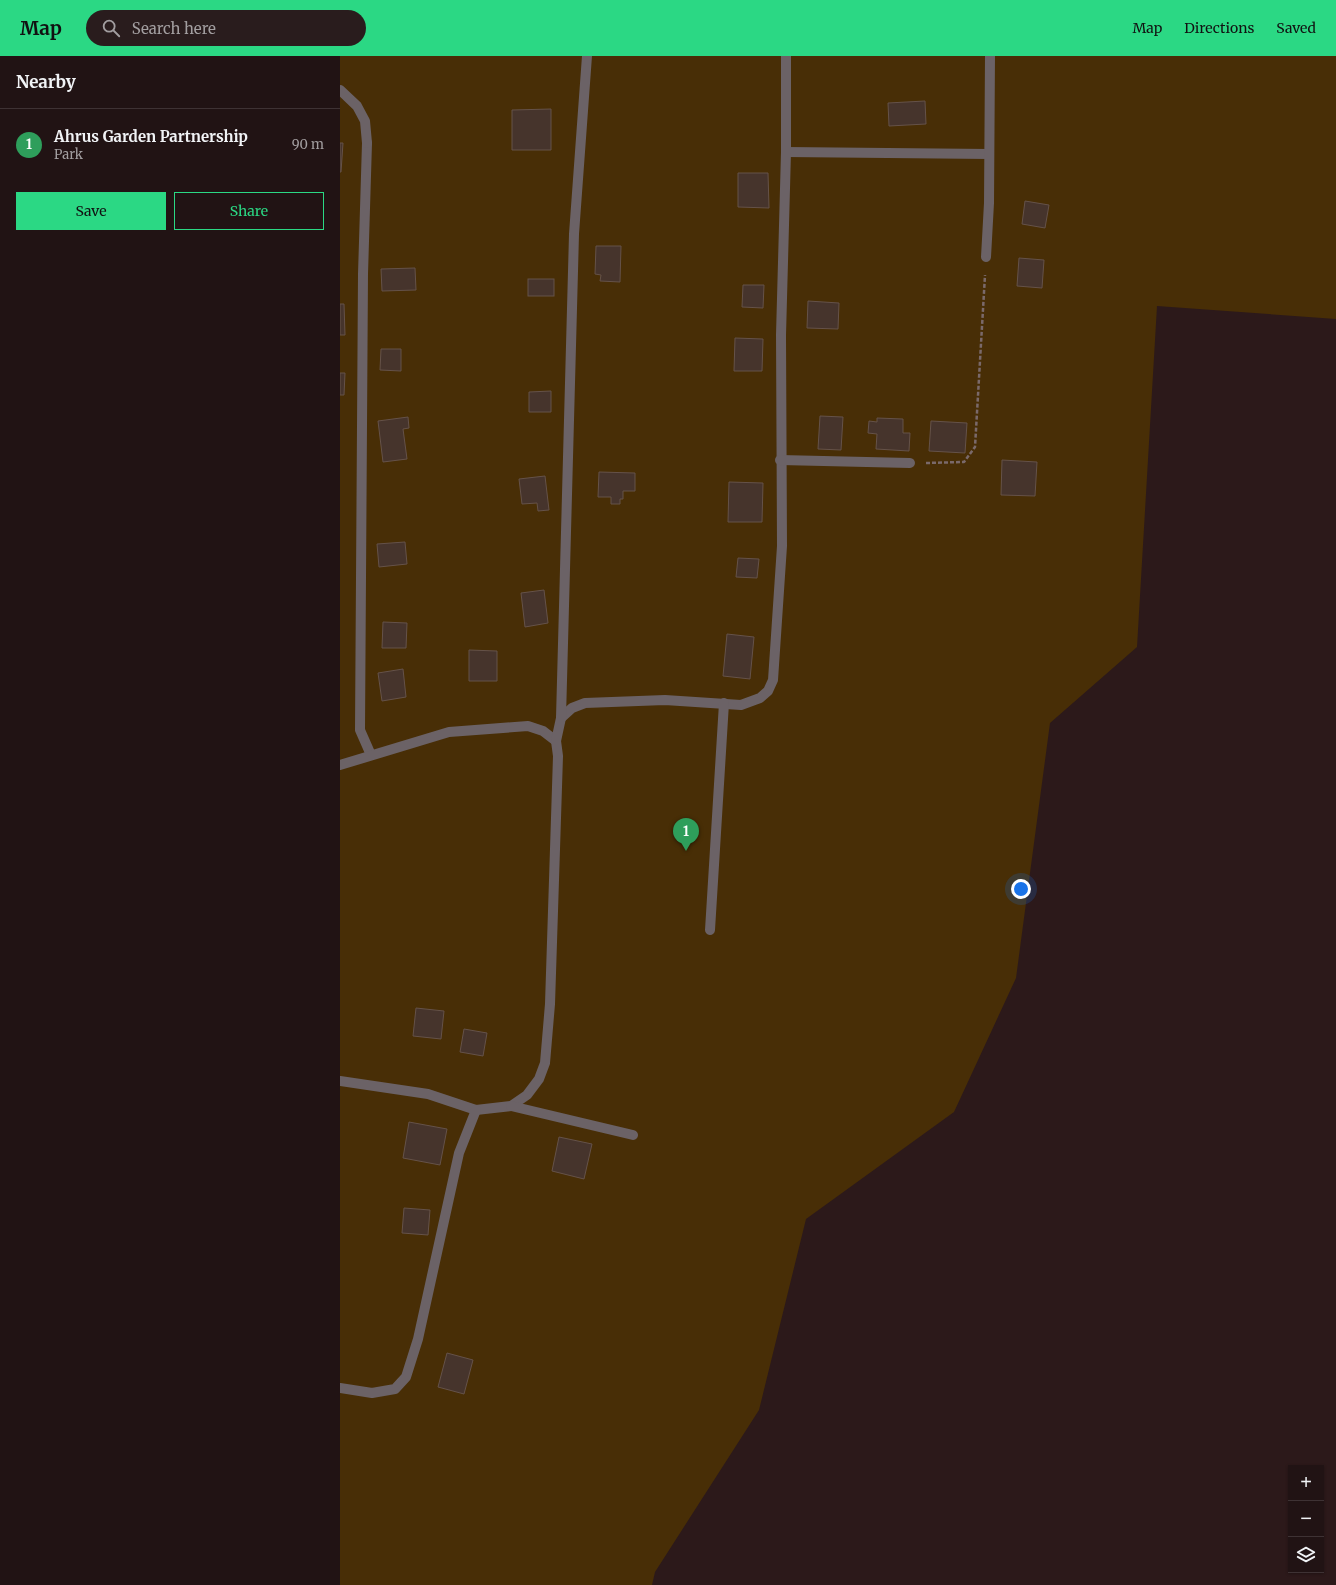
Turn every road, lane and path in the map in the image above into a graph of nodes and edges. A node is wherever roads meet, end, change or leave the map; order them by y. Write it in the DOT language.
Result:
graph roads {
  1 [pos="586,56"];
  2 [pos="786,56"];
  3 [pos="990,56"];
  4 [pos="340,90"];
  5 [pos="786,152"];
  6 [pos="989,154"];
  7 [pos="986,257"];
  8 [pos="780,460"];
  9 [pos="910,463"];
  10 [pos="724,703"];
  11 [pos="561,718"];
  12 [pos="556,740"];
  13 [pos="371,755"];
  14 [pos="340,765"];
  15 [pos="710,930"];
  16 [pos="340,1081"];
  17 [pos="511,1106"];
  18 [pos="476,1110"];
  19 [pos="633,1135"];
  20 [pos="340,1388"];
  1 -- 11 [label="street"];
  2 -- 5 [label="street"];
  3 -- 6 [label="street"];
  4 -- 13 [label="street"];
  5 -- 6 [label="street"];
  5 -- 8 [label="street"];
  6 -- 7 [label="street"];
  7 -- 9 [label="path"];
  8 -- 9 [label="street"];
  8 -- 10 [label="street"];
  10 -- 11 [label="street"];
  10 -- 15 [label="street"];
  11 -- 12 [label="street"];
  12 -- 13 [label="street"];
  12 -- 17 [label="street"];
  13 -- 14 [label="street"];
  16 -- 18 [label="street"];
  17 -- 18 [label="street"];
  17 -- 19 [label="street"];
  18 -- 20 [label="street"];
}
